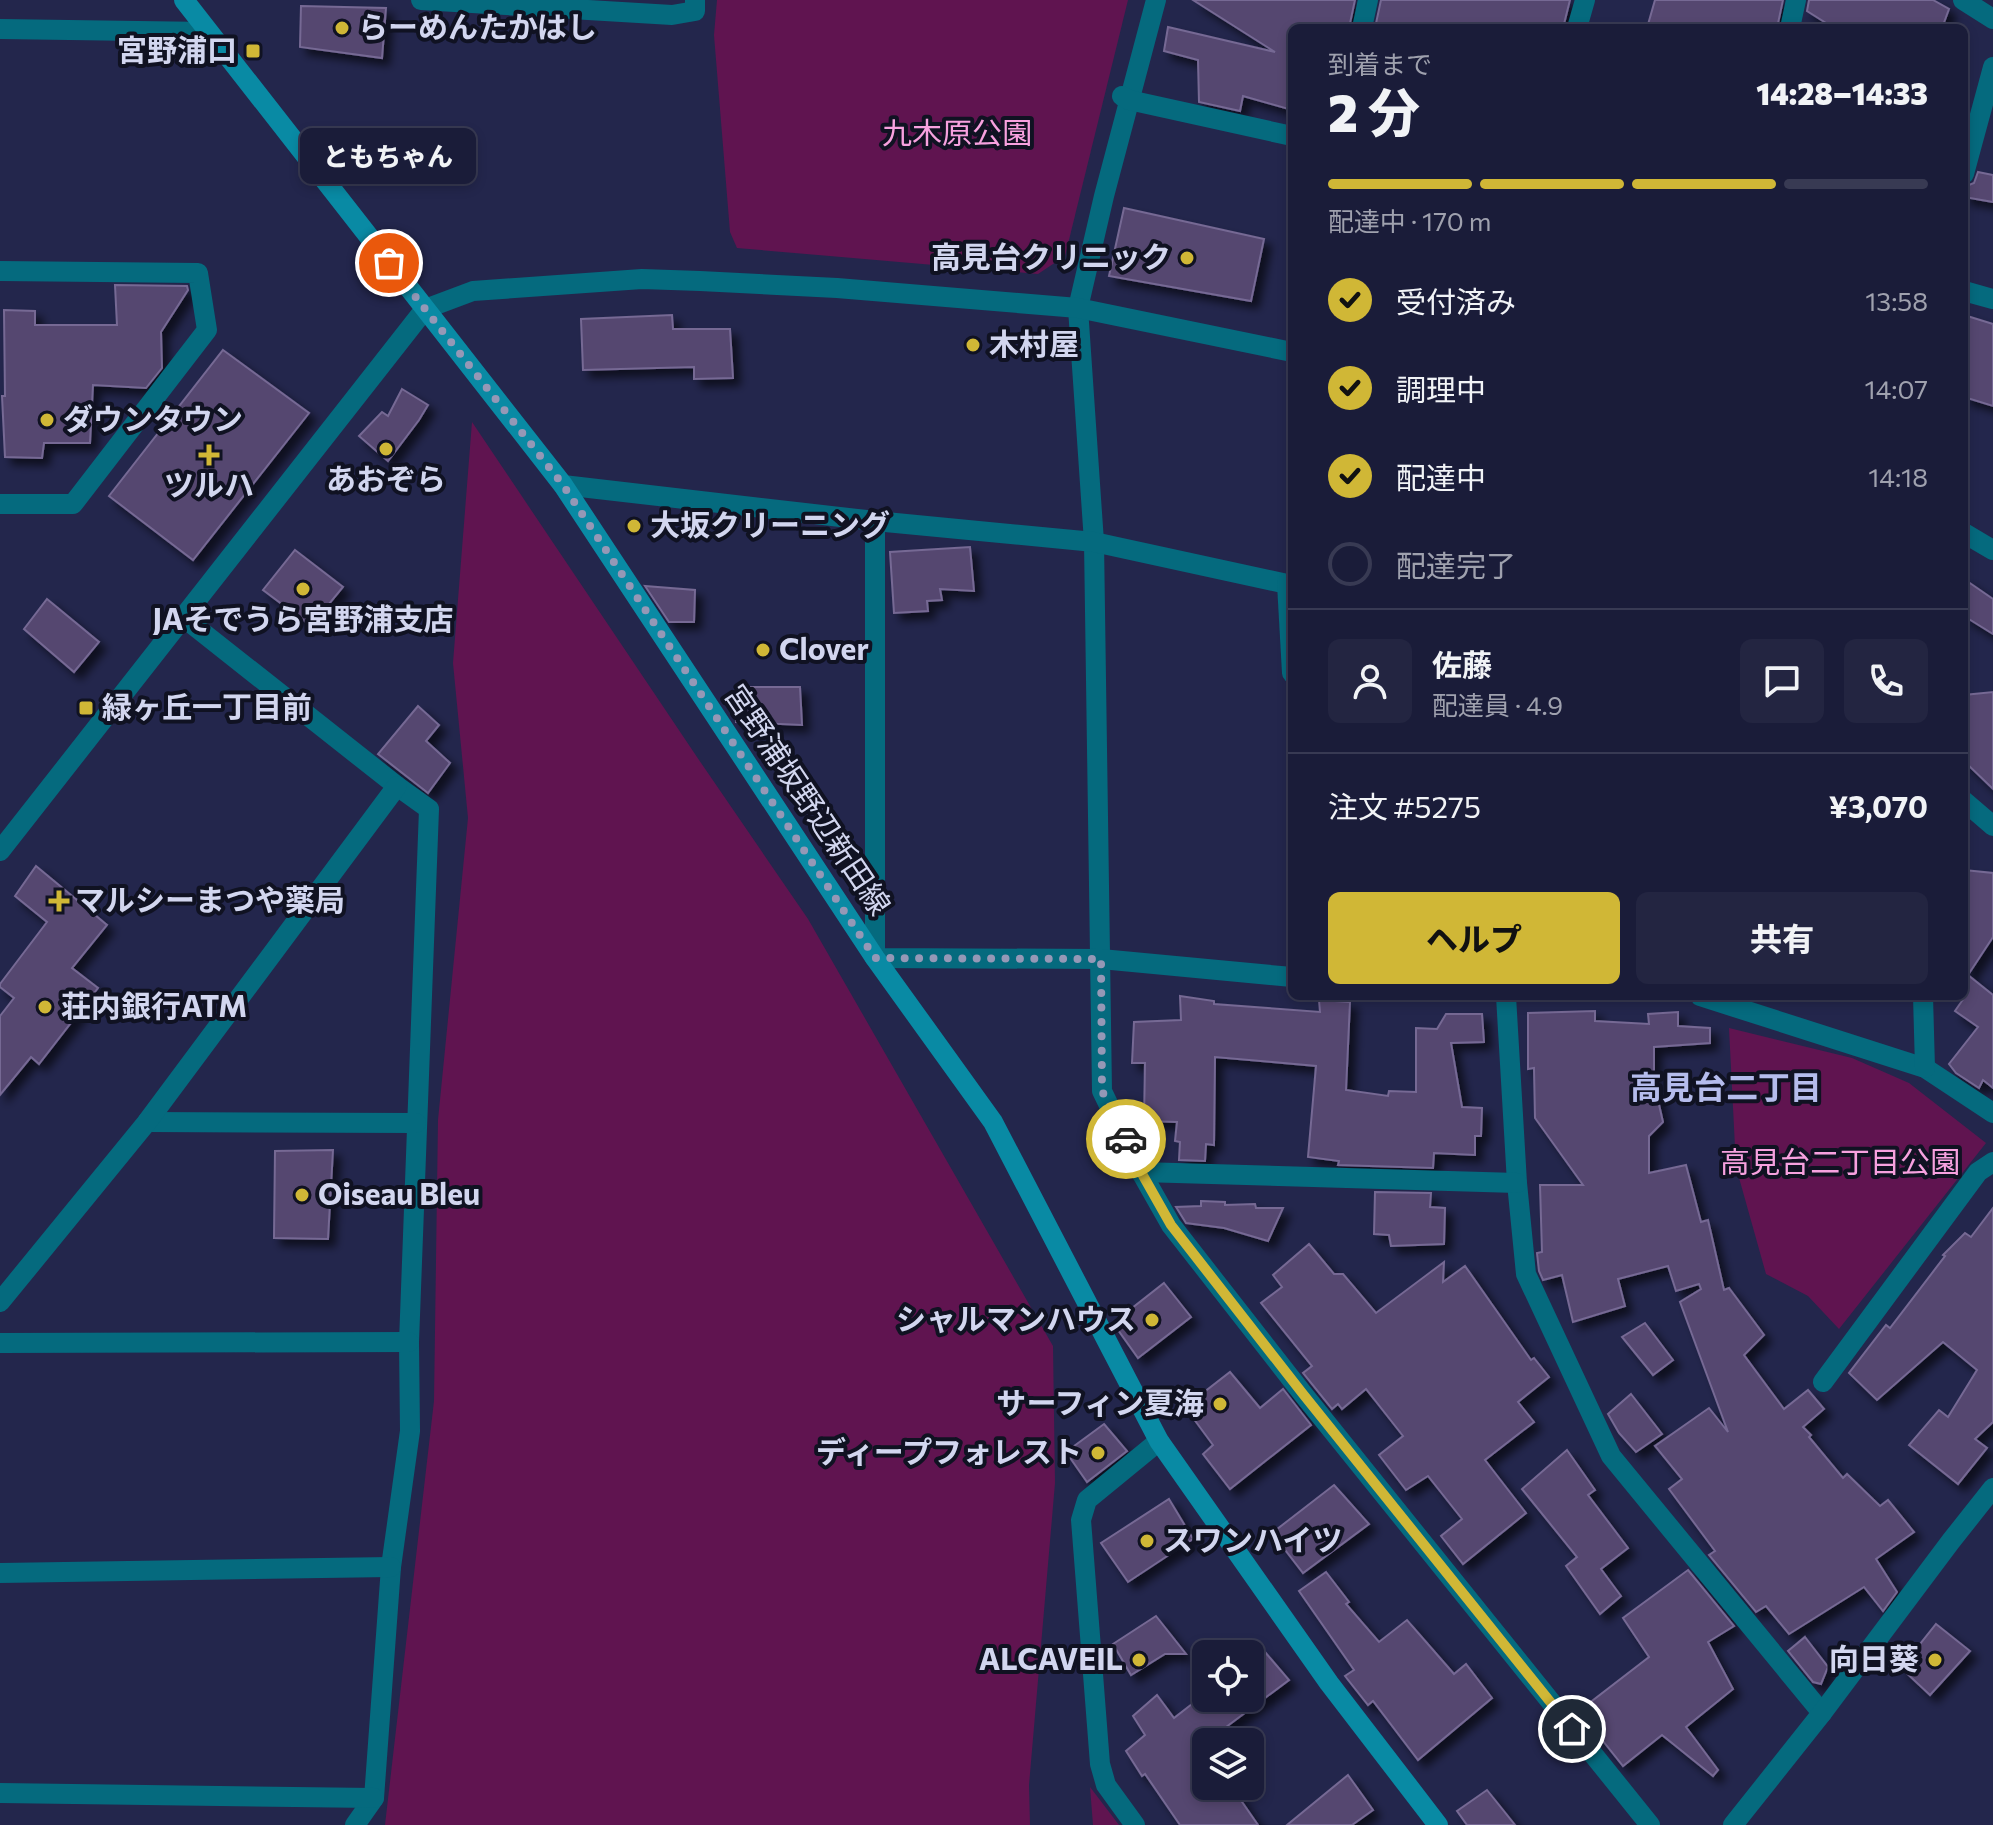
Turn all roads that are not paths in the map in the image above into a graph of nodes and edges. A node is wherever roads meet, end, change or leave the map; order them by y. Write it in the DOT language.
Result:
graph roads {
  1 [pos="184,0"];
  2 [pos="421,0"];
  3 [pos="695,0"];
  4 [pos="1156,0"];
  5 [pos="1368,0"];
  6 [pos="1585,0"];
  7 [pos="1796,0"];
  8 [pos="1963,0"];
  9 [pos="1993,19"];
  10 [pos="1363,24"];
  11 [pos="1578,24"];
  12 [pos="1791,24"];
  13 [pos="0,29"];
  14 [pos="208,32"];
  15 [pos="1993,67"];
  16 [pos="1125,98"];
  17 [pos="1288,135"];
  18 [pos="1968,159"];
  19 [pos="0,271"];
  20 [pos="1968,292"];
  21 [pos="1993,299"];
  22 [pos="1078,308"];
  23 [pos="425,309"];
  24 [pos="1288,351"];
  25 [pos="563,485"];
  26 [pos="0,504"];
  27 [pos="875,521"];
  28 [pos="1968,535"];
  29 [pos="1094,542"];
  30 [pos="1993,550"];
  31 [pos="1288,584"];
  32 [pos="183,617"];
  33 [pos="397,786"];
  34 [pos="1968,804"];
  35 [pos="1993,826"];
  36 [pos="0,851"];
  37 [pos="875,958"];
  38 [pos="1101,959"];
  39 [pos="1288,977"];
  40 [pos="1506,1000"];
  41 [pos="1716,1000"];
  42 [pos="1923,1000"];
  43 [pos="1925,1068"];
  44 [pos="1993,1113"];
  45 [pos="147,1122"];
  46 [pos="416,1123"];
  47 [pos="1993,1162"];
  48 [pos="1141,1172"];
  49 [pos="1517,1183"];
  50 [pos="0,1302"];
  51 [pos="409,1342"];
  52 [pos="0,1343"];
  53 [pos="1823,1382"];
  54 [pos="1159,1441"];
  55 [pos="1993,1488"];
  56 [pos="391,1567"];
  57 [pos="0,1573"];
  58 [pos="1822,1713"];
  59 [pos="0,1793"];
  60 [pos="374,1798"];
  61 [pos="355,1825"];
  62 [pos="1135,1825"];
  63 [pos="1438,1825"];
  64 [pos="1650,1825"];
  65 [pos="1733,1825"];
  1 -- 14 [label="main road, 宮野浦坂野辺新田線"];
  2 -- 3 [label="street"];
  4 -- 16 [label="street"];
  5 -- 10 [label="street"];
  6 -- 11 [label="street"];
  7 -- 12 [label="street"];
  8 -- 9 [label="street"];
  13 -- 14 [label="street"];
  14 -- 23 [label="main road, 宮野浦坂野辺新田線"];
  15 -- 18 [label="street"];
  16 -- 17 [label="street"];
  16 -- 22 [label="street"];
  19 -- 26 [label="street"];
  20 -- 21 [label="street"];
  22 -- 23 [label="street"];
  22 -- 24 [label="street"];
  22 -- 29 [label="street"];
  23 -- 25 [label="main road, 宮野浦坂野辺新田線"];
  23 -- 32 [label="street"];
  25 -- 27 [label="street"];
  25 -- 37 [label="main road, 宮野浦坂野辺新田線"];
  27 -- 29 [label="street"];
  27 -- 37 [label="street"];
  28 -- 30 [label="street"];
  29 -- 31 [label="street"];
  29 -- 38 [label="street"];
  32 -- 33 [label="street"];
  32 -- 36 [label="street"];
  33 -- 45 [label="street"];
  33 -- 46 [label="street"];
  34 -- 35 [label="street"];
  37 -- 38 [label="street"];
  37 -- 54 [label="main road, 宮野浦坂野辺新田線"];
  38 -- 39 [label="street"];
  38 -- 48 [label="street"];
  40 -- 49 [label="street"];
  41 -- 43 [label="street"];
  42 -- 43 [label="street"];
  43 -- 44 [label="street"];
  45 -- 46 [label="street"];
  45 -- 50 [label="street"];
  46 -- 51 [label="street"];
  47 -- 53 [label="street"];
  48 -- 49 [label="street"];
  48 -- 64 [label="street"];
  49 -- 58 [label="street"];
  51 -- 52 [label="street"];
  51 -- 56 [label="street"];
  54 -- 62 [label="street"];
  54 -- 63 [label="main road, 宮野浦坂野辺新田線"];
  55 -- 58 [label="street"];
  56 -- 57 [label="street"];
  56 -- 60 [label="street"];
  58 -- 65 [label="street"];
  59 -- 60 [label="street"];
  60 -- 61 [label="street"];
}
